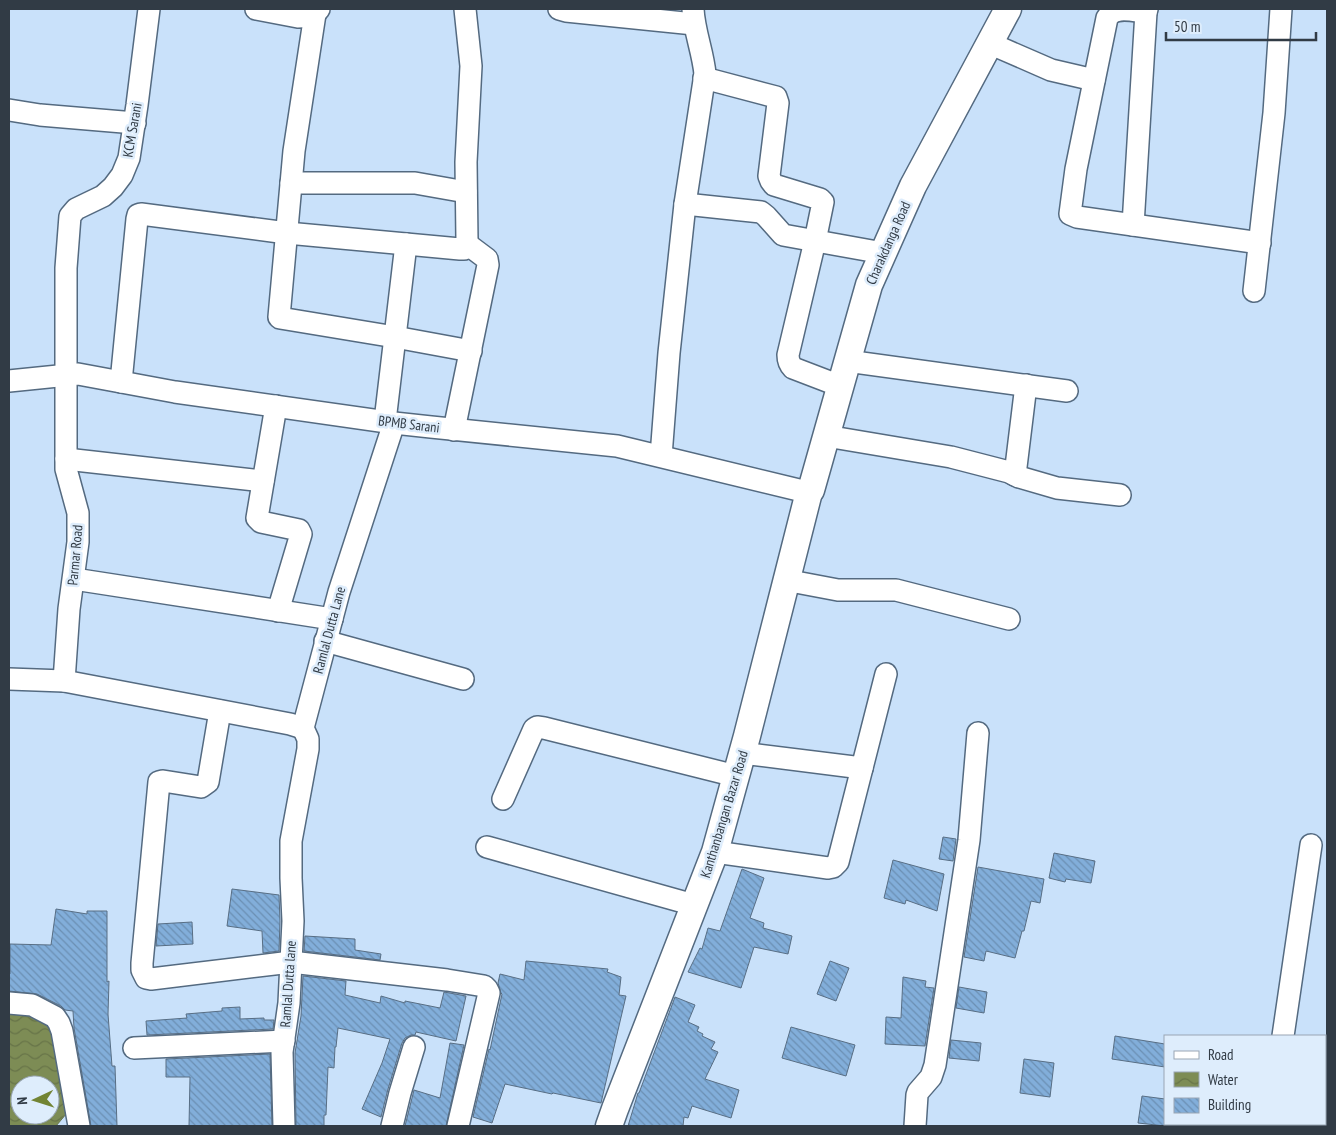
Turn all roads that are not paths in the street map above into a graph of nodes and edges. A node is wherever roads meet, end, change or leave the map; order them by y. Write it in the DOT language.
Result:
graph roads {
  1 [pos="150,9"];
  2 [pos="256,9"];
  3 [pos="465,9"];
  4 [pos="559,9"];
  5 [pos="1008,9"];
  6 [pos="1281,9"];
  7 [pos="1147,10"];
  8 [pos="317,11"];
  9 [pos="694,16"];
  10 [pos="990,43"];
  11 [pos="704,78"];
  12 [pos="1094,80"];
  13 [pos="9,110"];
  14 [pos="135,123"];
  15 [pos="291,183"];
  16 [pos="466,192"];
  17 [pos="685,204"];
  18 [pos="1133,225"];
  19 [pos="287,233"];
  20 [pos="815,241"];
  21 [pos="1260,243"];
  22 [pos="406,244"];
  23 [pos="467,244"];
  24 [pos="883,253"];
  25 [pos="1254,291"];
  26 [pos="395,337"];
  27 [pos="471,351"];
  28 [pos="843,374"];
  29 [pos="67,375"];
  30 [pos="9,381"];
  31 [pos="121,382"];
  32 [pos="1026,386"];
  33 [pos="1067,391"];
  34 [pos="276,406"];
  35 [pos="390,422"];
  36 [pos="454,430"];
  37 [pos="826,436"];
  38 [pos="661,456"];
  39 [pos="66,459"];
  40 [pos="1015,475"];
  41 [pos="263,481"];
  42 [pos="808,492"];
  43 [pos="1120,495"];
  44 [pos="74,579"];
  45 [pos="786,580"];
  46 [pos="278,611"];
  47 [pos="332,619"];
  48 [pos="1009,619"];
  49 [pos="326,642"];
  50 [pos="886,674"];
  51 [pos="9,679"];
  52 [pos="463,679"];
  53 [pos="64,681"];
  54 [pos="220,711"];
  55 [pos="303,728"];
  56 [pos="978,733"];
  57 [pos="739,764"];
  58 [pos="862,768"];
  59 [pos="504,799"];
  60 [pos="291,841"];
  61 [pos="1311,845"];
  62 [pos="486,847"];
  63 [pos="715,852"];
  64 [pos="694,906"];
  65 [pos="291,962"];
  66 [pos="9,1003"];
  67 [pos="1283,1035"];
  68 [pos="284,1041"];
  69 [pos="414,1047"];
  70 [pos="134,1048"];
  71 [pos="79,1126"];
  72 [pos="284,1126"];
  73 [pos="392,1126"];
  74 [pos="458,1126"];
  75 [pos="609,1126"];
  76 [pos="915,1126"];
  1 -- 14 [label="street, KCM Sarani"];
  2 -- 8 [label="street"];
  3 -- 16 [label="street"];
  4 -- 9 [label="street"];
  5 -- 10 [label="street, Charakdanga Road"];
  6 -- 21 [label="street"];
  7 -- 12 [label="street"];
  7 -- 18 [label="street"];
  8 -- 15 [label="street"];
  9 -- 11 [label="street"];
  10 -- 12 [label="street"];
  10 -- 24 [label="street, Charakdanga Road"];
  11 -- 17 [label="street"];
  11 -- 20 [label="street"];
  12 -- 18 [label="street"];
  13 -- 14 [label="street"];
  14 -- 29 [label="street, KCM Sarani"];
  15 -- 16 [label="street"];
  15 -- 19 [label="street"];
  16 -- 23 [label="street"];
  17 -- 20 [label="street"];
  17 -- 38 [label="street"];
  18 -- 21 [label="street"];
  19 -- 22 [label="street"];
  19 -- 26 [label="street"];
  19 -- 31 [label="street"];
  20 -- 24 [label="street"];
  20 -- 28 [label="street"];
  21 -- 25 [label="street"];
  22 -- 23 [label="street"];
  22 -- 26 [label="street, Ramlal Dutta Lane"];
  23 -- 27 [label="street"];
  24 -- 28 [label="street, Charakdanga Road"];
  26 -- 27 [label="street"];
  26 -- 35 [label="street, Ramlal Dutta Lane"];
  27 -- 36 [label="street"];
  28 -- 32 [label="street"];
  28 -- 37 [label="street, Charakdanga Road"];
  29 -- 30 [label="street, BPMB Sarani"];
  29 -- 31 [label="street, BPMB Sarani"];
  29 -- 39 [label="street, Parmar Road"];
  31 -- 34 [label="street, BPMB Sarani"];
  32 -- 33 [label="street"];
  32 -- 40 [label="street"];
  34 -- 35 [label="street, BPMB Sarani"];
  34 -- 41 [label="street"];
  35 -- 36 [label="street, BPMB Sarani"];
  35 -- 47 [label="street, Ramlal Dutta Lane"];
  36 -- 38 [label="street, BPMB Sarani"];
  37 -- 40 [label="street"];
  37 -- 42 [label="street, Charakdanga Road"];
  38 -- 42 [label="street, BPMB Sarani"];
  39 -- 41 [label="street"];
  39 -- 44 [label="street, Parmar Road"];
  40 -- 43 [label="street"];
  41 -- 46 [label="street"];
  42 -- 45 [label="street, Kanthanbangan Bazar Road"];
  44 -- 46 [label="street"];
  44 -- 53 [label="street, Parmar Road"];
  45 -- 48 [label="street"];
  45 -- 57 [label="street, Kanthanbangan Bazar Road"];
  46 -- 47 [label="street"];
  47 -- 49 [label="street, Ramlal Dutta Lane"];
  49 -- 52 [label="street"];
  49 -- 55 [label="street, Ramlal Dutta Lane"];
  50 -- 58 [label="street"];
  51 -- 53 [label="street"];
  53 -- 54 [label="street"];
  54 -- 55 [label="street"];
  54 -- 65 [label="street"];
  55 -- 60 [label="street, Ramlal Dutta Lane"];
  56 -- 76 [label="street"];
  57 -- 58 [label="street"];
  57 -- 59 [label="street"];
  57 -- 63 [label="street, Kanthanbangan Bazar Road"];
  58 -- 63 [label="street"];
  60 -- 65 [label="street, Ramlal Dutta lane"];
  61 -- 67 [label="street"];
  62 -- 64 [label="street"];
  63 -- 64 [label="street, Kanthanbangan Bazar Road"];
  64 -- 75 [label="street, Kanthanbangan Bazar Road"];
  65 -- 68 [label="street, Ramlal Dutta lane"];
  65 -- 74 [label="street"];
  66 -- 71 [label="street"];
  68 -- 70 [label="street"];
  68 -- 72 [label="street, Ramlal Dutta lane"];
  69 -- 73 [label="street"];
}
